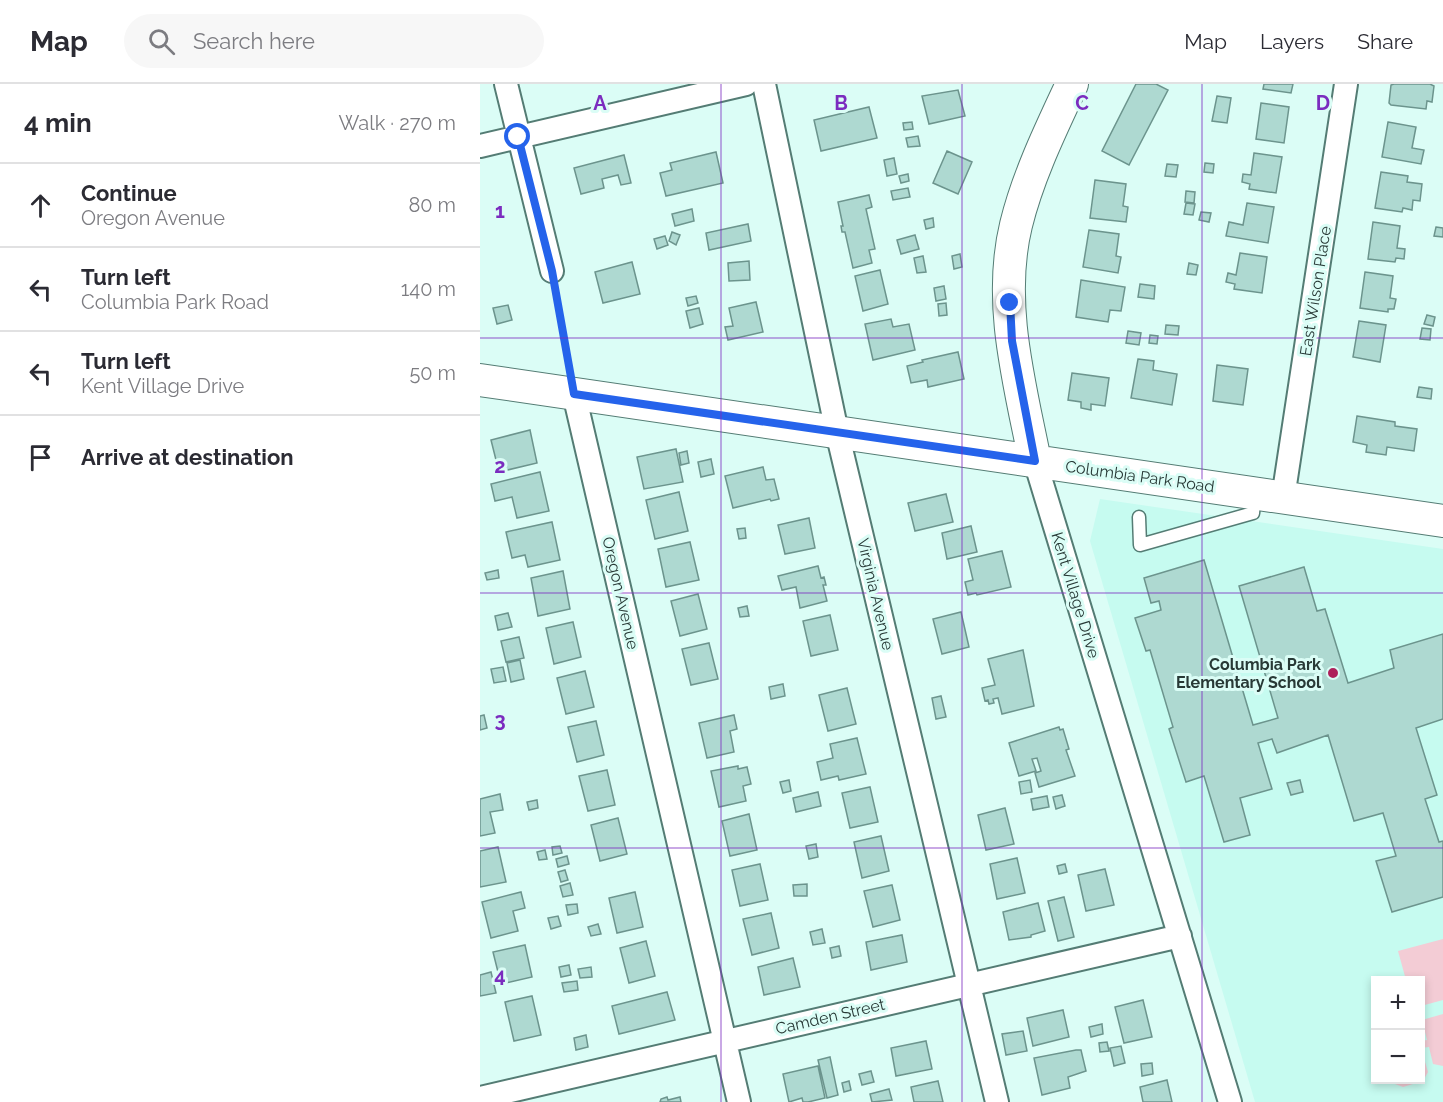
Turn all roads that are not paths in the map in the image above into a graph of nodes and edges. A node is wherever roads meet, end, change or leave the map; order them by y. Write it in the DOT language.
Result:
graph roads {
  1 [pos="506,84"];
  2 [pos="746,84"];
  3 [pos="764,84"];
  4 [pos="1072,84"];
  5 [pos="1346,84"];
  6 [pos="518,137"];
  7 [pos="480,146"];
  8 [pos="552,271"];
  9 [pos="480,380"];
  10 [pos="574,394"];
  11 [pos="837,432"];
  12 [pos="1035,461"];
  13 [pos="1269,495"];
  14 [pos="1139,517"];
  15 [pos="1443,521"];
  16 [pos="1180,936"];
  17 [pos="969,984"];
  18 [pos="725,1041"];
  19 [pos="480,1098"];
  20 [pos="739,1102"];
  21 [pos="997,1102"];
  22 [pos="1230,1102"];
  1 -- 6 [label="street"];
  2 -- 6 [label="street"];
  3 -- 11 [label="street, Virginia Avenue"];
  4 -- 12 [label="street, Kent Village Drive"];
  5 -- 13 [label="street, East Wilson Place"];
  6 -- 7 [label="street"];
  6 -- 8 [label="street"];
  9 -- 10 [label="street, Columbia Park Road"];
  10 -- 11 [label="street, Columbia Park Road"];
  10 -- 18 [label="street, Oregon Avenue"];
  11 -- 12 [label="street, Columbia Park Road"];
  11 -- 17 [label="street, Virginia Avenue"];
  12 -- 13 [label="street, Columbia Park Road"];
  12 -- 16 [label="street, Kent Village Drive"];
  13 -- 14 [label="lane"];
  13 -- 15 [label="street, Columbia Park Road"];
  16 -- 17 [label="street, Camden Street"];
  16 -- 22 [label="street, Kent Village Drive"];
  17 -- 18 [label="street, Camden Street"];
  17 -- 21 [label="street, Virginia Avenue"];
  18 -- 19 [label="street, Camden Street"];
  18 -- 20 [label="street, Oregon Avenue"];
}
